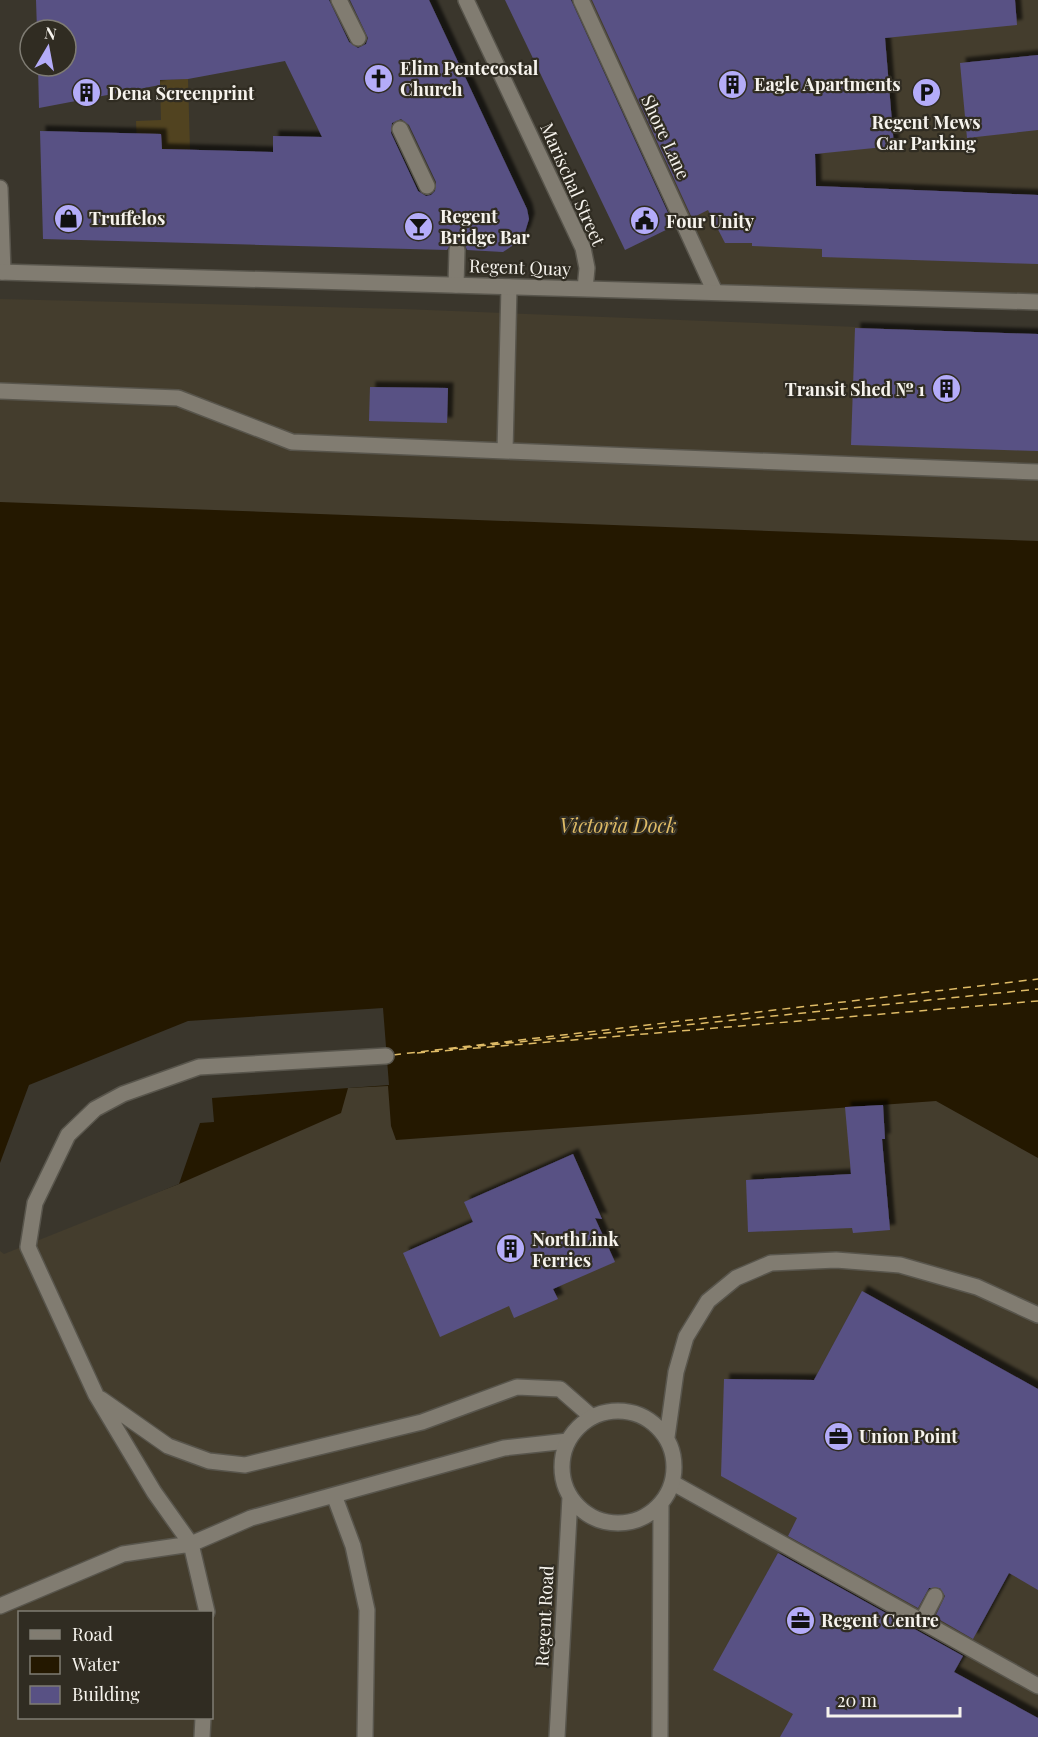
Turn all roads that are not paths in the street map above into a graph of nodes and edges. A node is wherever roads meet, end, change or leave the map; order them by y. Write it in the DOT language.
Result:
graph roads {
  1 [pos="339,0"];
  2 [pos="466,0"];
  3 [pos="581,0"];
  4 [pos="358,39"];
  5 [pos="400,129"];
  6 [pos="427,186"];
  7 [pos="0,188"];
  8 [pos="457,250"];
  9 [pos="1,272"];
  10 [pos="456,285"];
  11 [pos="509,287"];
  12 [pos="585,289"];
  13 [pos="715,292"];
  14 [pos="1038,302"];
  15 [pos="0,391"];
  16 [pos="505,451"];
  17 [pos="1038,472"];
  18 [pos="386,1056"];
  19 [pos="1038,1315"];
  20 [pos="96,1395"];
  21 [pos="592,1417"];
  22 [pos="667,1437"];
  23 [pos="568,1441"];
  24 [pos="673,1483"];
  25 [pos="334,1496"];
  26 [pos="570,1497"];
  27 [pos="661,1504"];
  28 [pos="191,1544"];
  29 [pos="935,1596"];
  30 [pos="0,1606"];
  31 [pos="207,1611"];
  32 [pos="923,1619"];
  33 [pos="1038,1686"];
  34 [pos="203,1719"];
  35 [pos="202,1737"];
  36 [pos="364,1737"];
  37 [pos="557,1737"];
  38 [pos="660,1737"];
  1 -- 4 [label="street"];
  2 -- 12 [label="street, Marischal Street"];
  3 -- 13 [label="street, Shore Lane"];
  5 -- 6 [label="street"];
  7 -- 9 [label="street"];
  8 -- 10 [label="street"];
  9 -- 10 [label="street, Regent Quay"];
  10 -- 11 [label="street, Regent Quay"];
  11 -- 12 [label="street, Regent Quay"];
  11 -- 16 [label="street"];
  12 -- 13 [label="street, Regent Quay"];
  13 -- 14 [label="street, Regent Quay"];
  15 -- 16 [label="street"];
  16 -- 17 [label="street"];
  18 -- 20 [label="street"];
  19 -- 22 [label="street"];
  20 -- 21 [label="street"];
  20 -- 28 [label="street"];
  21 -- 22 [label="street"];
  21 -- 23 [label="street"];
  22 -- 24 [label="street"];
  23 -- 25 [label="street"];
  23 -- 26 [label="street"];
  24 -- 27 [label="street"];
  24 -- 32 [label="street"];
  25 -- 28 [label="street"];
  25 -- 36 [label="street"];
  26 -- 27 [label="street"];
  26 -- 37 [label="street, Regent Road"];
  27 -- 38 [label="street"];
  28 -- 30 [label="street"];
  28 -- 31 [label="street"];
  29 -- 32 [label="street"];
  32 -- 33 [label="street"];
  34 -- 35 [label="street"];
}
